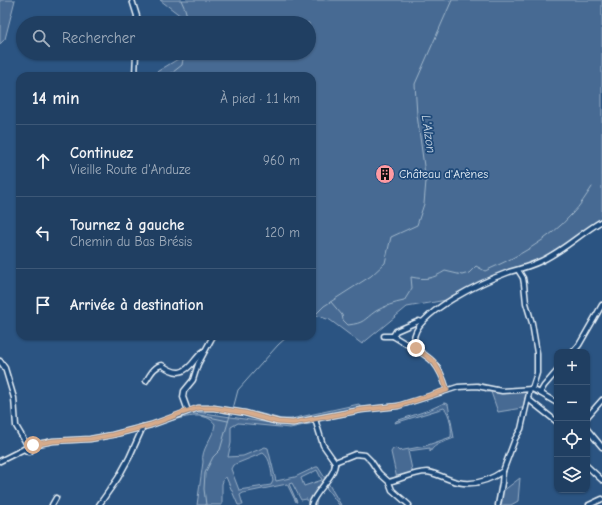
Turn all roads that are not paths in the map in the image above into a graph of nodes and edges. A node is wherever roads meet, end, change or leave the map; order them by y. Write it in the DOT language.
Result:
graph roads {
  1 [pos="132,0"];
  2 [pos="137,16"];
  3 [pos="136,60"];
  4 [pos="135,72"];
  5 [pos="602,221"];
  6 [pos="518,270"];
  7 [pos="602,305"];
  8 [pos="422,322"];
  9 [pos="384,336"];
  10 [pos="393,336"];
  11 [pos="210,340"];
  12 [pos="576,349"];
  13 [pos="204,351"];
  14 [pos="419,351"];
  15 [pos="0,361"];
  16 [pos="554,374"];
  17 [pos="146,381"];
  18 [pos="531,389"];
  19 [pos="447,390"];
  20 [pos="540,393"];
  21 [pos="528,399"];
  22 [pos="602,400"];
  23 [pos="554,401"];
  24 [pos="188,411"];
  25 [pos="590,414"];
  26 [pos="315,419"];
  27 [pos="556,421"];
  28 [pos="143,427"];
  29 [pos="590,433"];
  30 [pos="26,443"];
  31 [pos="33,445"];
  32 [pos="602,448"];
  33 [pos="24,449"];
  34 [pos="0,462"];
  35 [pos="335,462"];
  36 [pos="590,469"];
  37 [pos="503,471"];
  38 [pos="602,480"];
  39 [pos="388,482"];
  40 [pos="56,498"];
  41 [pos="602,499"];
  42 [pos="52,505"];
  43 [pos="99,505"];
  44 [pos="311,505"];
  45 [pos="409,505"];
  46 [pos="498,505"];
  47 [pos="589,505"];
  48 [pos="602,505"];
  1 -- 2 [label="street"];
  3 -- 4 [label="street"];
  5 -- 6 [label="street"];
  6 -- 8 [label="street"];
  6 -- 18 [label="street"];
  7 -- 12 [label="street"];
  8 -- 10 [label="street"];
  8 -- 14 [label="street"];
  9 -- 10 [label="street"];
  10 -- 14 [label="street"];
  11 -- 13 [label="street"];
  13 -- 17 [label="street"];
  13 -- 24 [label="street"];
  14 -- 19 [label="street"];
  15 -- 30 [label="street"];
  16 -- 20 [label="street"];
  18 -- 19 [label="street"];
  18 -- 20 [label="street"];
  18 -- 21 [label="street"];
  19 -- 26 [label="street"];
  20 -- 23 [label="street"];
  21 -- 27 [label="street"];
  21 -- 37 [label="street"];
  22 -- 25 [label="street"];
  24 -- 26 [label="street"];
  24 -- 28 [label="street"];
  26 -- 35 [label="street"];
  28 -- 31 [label="street"];
  28 -- 43 [label="street"];
  29 -- 32 [label="street"];
  30 -- 31 [label="street"];
  30 -- 33 [label="street"];
  31 -- 33 [label="street"];
  33 -- 34 [label="street"];
  35 -- 39 [label="street"];
  35 -- 44 [label="street"];
  36 -- 38 [label="street"];
  37 -- 39 [label="street"];
  37 -- 46 [label="street"];
  39 -- 45 [label="street"];
  40 -- 42 [label="street"];
  41 -- 47 [label="street"];
  41 -- 48 [label="street"];
}
